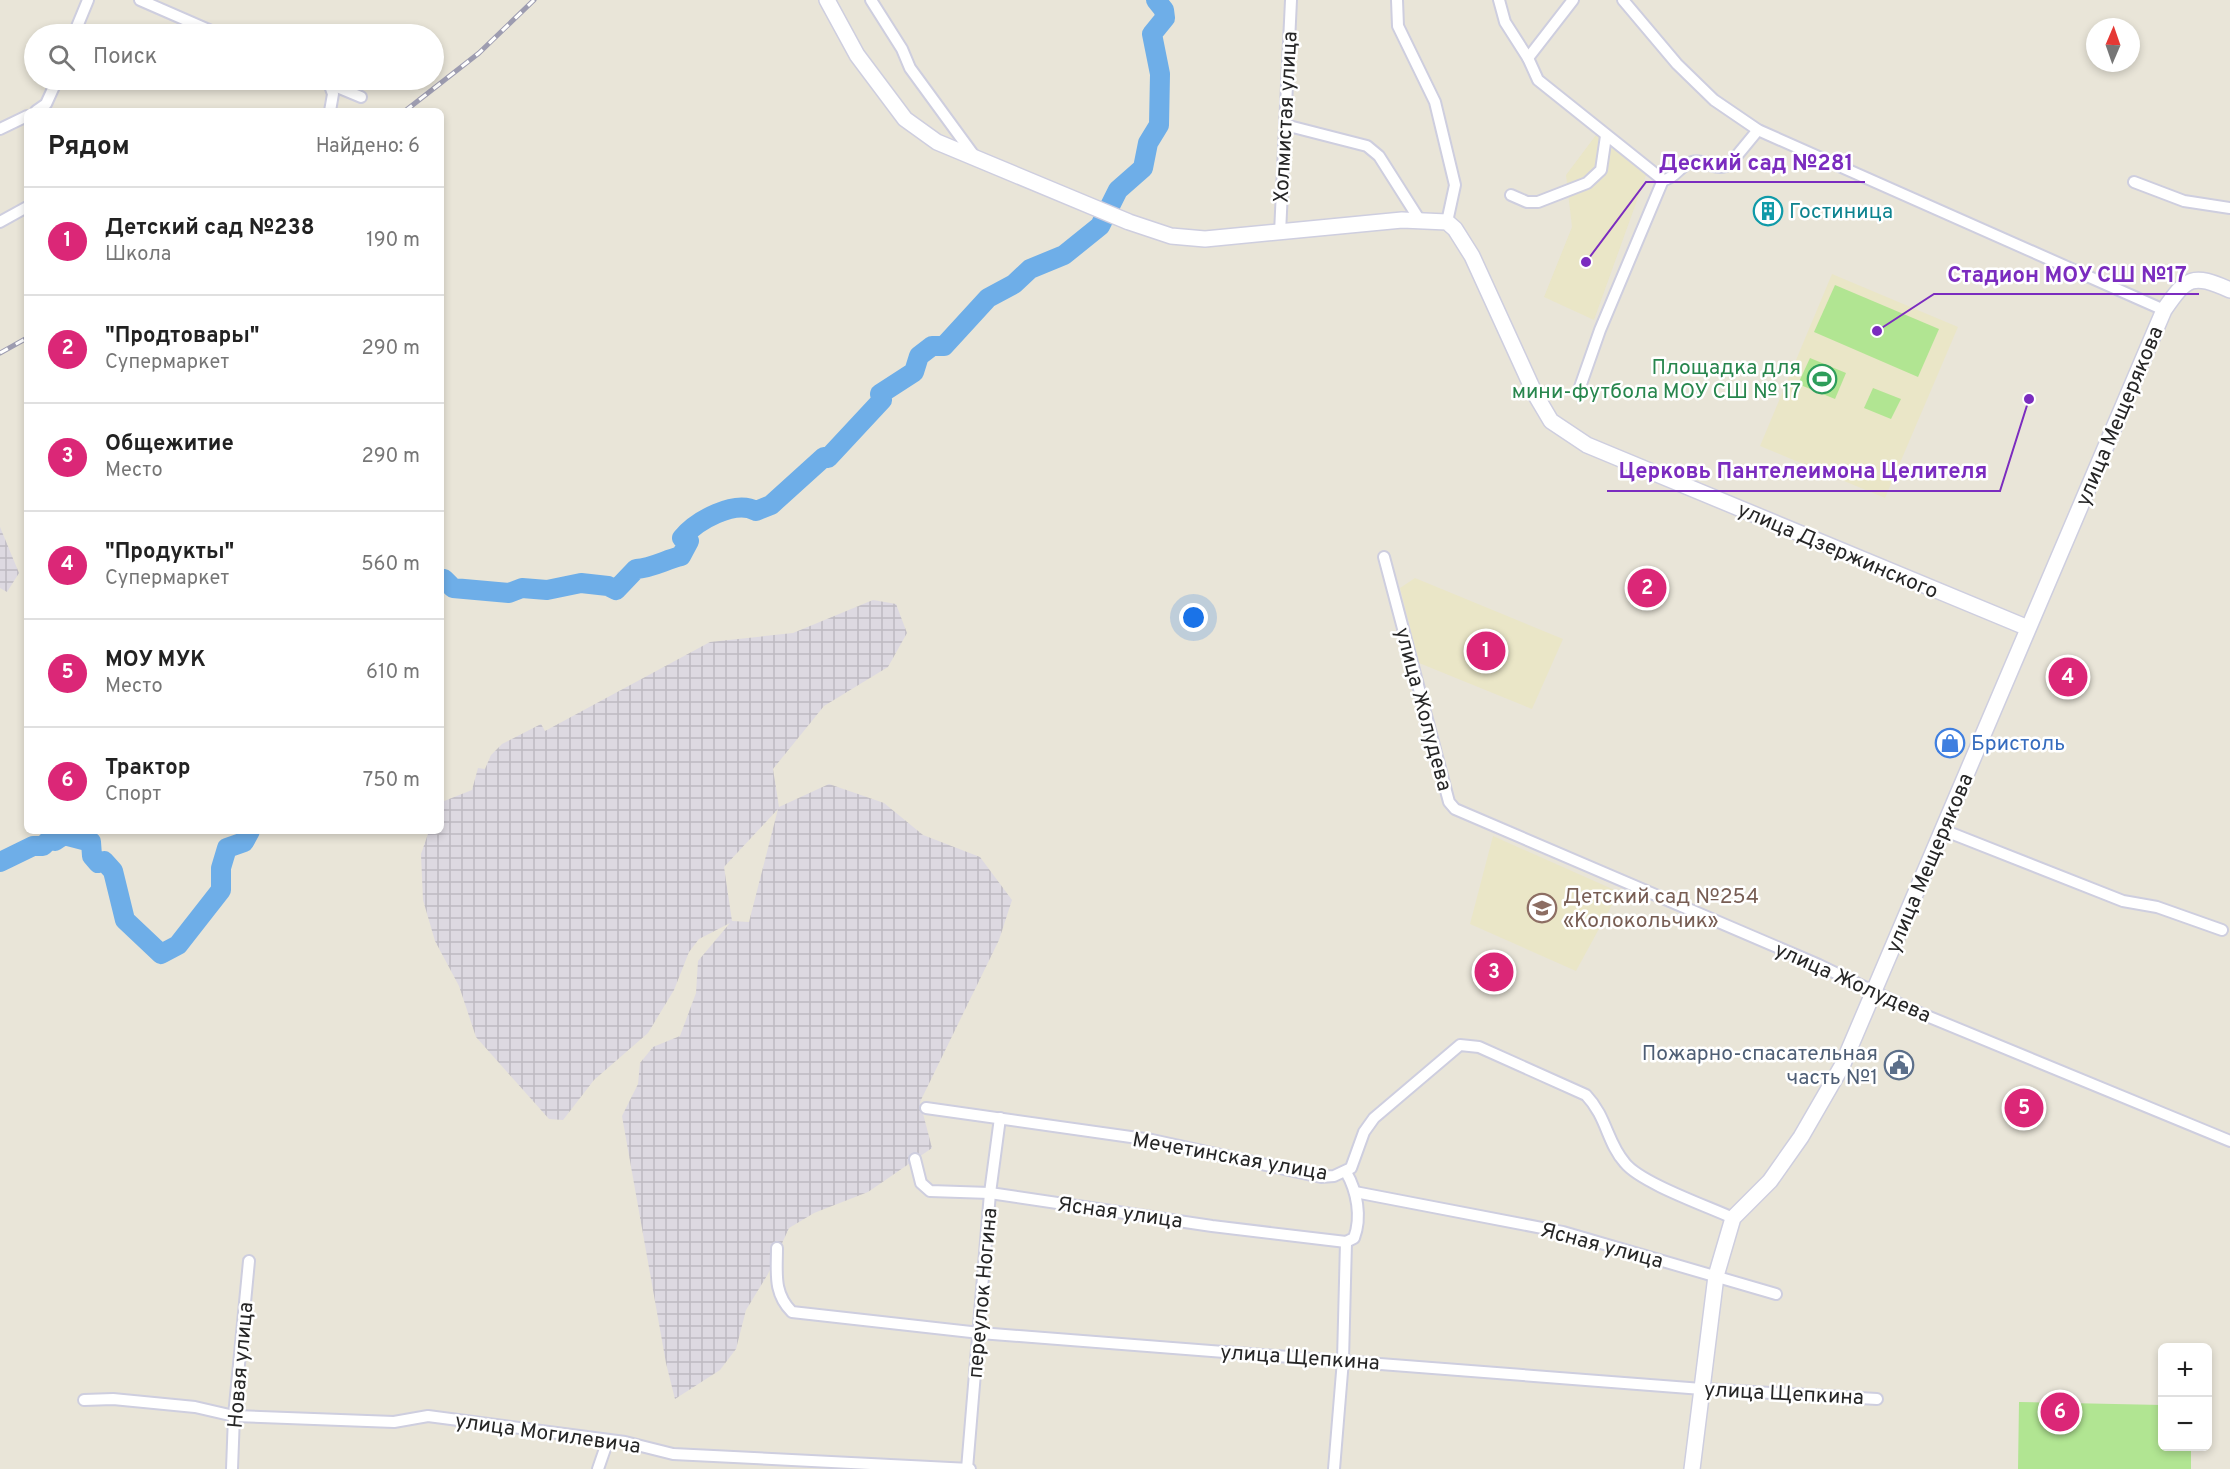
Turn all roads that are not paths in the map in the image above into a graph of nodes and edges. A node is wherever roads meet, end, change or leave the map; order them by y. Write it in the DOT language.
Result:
graph roads {
  1 [pos="88,0"];
  2 [pos="140,0"];
  3 [pos="827,0"];
  4 [pos="871,0"];
  5 [pos="1291,0"];
  6 [pos="1396,0"];
  7 [pos="1499,0"];
  8 [pos="1573,0"];
  9 [pos="1623,0"];
  10 [pos="78,24"];
  11 [pos="195,24"];
  12 [pos="1528,58"];
  13 [pos="52,90"];
  14 [pos="330,90"];
  15 [pos="345,90"];
  16 [pos="361,97"];
  17 [pos="40,108"];
  18 [pos="331,108"];
  19 [pos="24,117"];
  20 [pos="1285,125"];
  21 [pos="0,129"];
  22 [pos="1758,130"];
  23 [pos="1606,136"];
  24 [pos="976,159"];
  25 [pos="1663,180"];
  26 [pos="2134,182"];
  27 [pos="1511,195"];
  28 [pos="2230,208"];
  29 [pos="24,209"];
  30 [pos="1419,219"];
  31 [pos="0,222"];
  32 [pos="1447,222"];
  33 [pos="1280,233"];
  34 [pos="2230,290"];
  35 [pos="2164,310"];
  36 [pos="1580,387"];
  37 [pos="1384,557"];
  38 [pos="2028,628"];
  39 [pos="1943,830"];
  40 [pos="2222,930"];
  41 [pos="1875,992"];
  42 [pos="926,1108"];
  43 [pos="1000,1118"];
  44 [pos="2230,1141"];
  45 [pos="915,1159"];
  46 [pos="1346,1172"];
  47 [pos="1355,1192"];
  48 [pos="990,1193"];
  49 [pos="1733,1218"];
  50 [pos="1346,1242"];
  51 [pos="777,1248"];
  52 [pos="249,1261"];
  53 [pos="1716,1276"];
  54 [pos="1776,1294"];
  55 [pos="980,1333"];
  56 [pos="1342,1360"];
  57 [pos="1702,1389"];
  58 [pos="1877,1399"];
  59 [pos="84,1400"];
  60 [pos="234,1416"];
  61 [pos="608,1440"];
  62 [pos="232,1469"];
  63 [pos="598,1469"];
  64 [pos="968,1469"];
  65 [pos="1334,1469"];
  66 [pos="1692,1469"];
  1 -- 10 [label="street"];
  2 -- 11 [label="street"];
  3 -- 24 [label="street"];
  4 -- 24 [label="street"];
  5 -- 20 [label="street, Холмистая улица"];
  6 -- 32 [label="street"];
  7 -- 12 [label="street"];
  8 -- 12 [label="street"];
  9 -- 22 [label="street"];
  12 -- 23 [label="street"];
  13 -- 17 [label="street"];
  14 -- 18 [label="street"];
  15 -- 16 [label="street"];
  19 -- 21 [label="street"];
  20 -- 30 [label="street"];
  20 -- 33 [label="street, Холмистая улица"];
  22 -- 25 [label="street"];
  22 -- 35 [label="street"];
  23 -- 25 [label="street"];
  23 -- 27 [label="street"];
  24 -- 33 [label="street"];
  25 -- 36 [label="street"];
  26 -- 28 [label="street"];
  29 -- 31 [label="street"];
  30 -- 32 [label="street"];
  30 -- 33 [label="street"];
  32 -- 38 [label="street, улица Дзержинского"];
  34 -- 35 [label="street, улица Мещерякова"];
  35 -- 38 [label="street, улица Мещерякова"];
  37 -- 41 [label="street, улица Жолудева"];
  38 -- 39 [label="street, улица Мещерякова"];
  39 -- 40 [label="street"];
  39 -- 41 [label="street, улица Мещерякова"];
  41 -- 44 [label="street, улица Жолудева"];
  41 -- 49 [label="street, улица Мещерякова"];
  42 -- 43 [label="street, Мечетинская улица"];
  43 -- 46 [label="street, Мечетинская улица"];
  43 -- 48 [label="street, переулок Ногина"];
  45 -- 48 [label="street, Ясная улица"];
  46 -- 47 [label="street"];
  46 -- 49 [label="street, Мечетинская улица"];
  47 -- 50 [label="street"];
  47 -- 53 [label="street, Ясная улица"];
  48 -- 50 [label="street, Ясная улица"];
  48 -- 55 [label="street, переулок Ногина"];
  49 -- 53 [label="street, улица Мещерякова"];
  50 -- 56 [label="street"];
  51 -- 55 [label="street, улица Щепкина"];
  52 -- 60 [label="street, Новая улица"];
  53 -- 54 [label="street, Ясная улица"];
  53 -- 57 [label="street, улица Мещерякова"];
  55 -- 56 [label="street, улица Щепкина"];
  55 -- 64 [label="street, переулок Ногина"];
  56 -- 57 [label="street, улица Щепкина"];
  56 -- 65 [label="street"];
  57 -- 58 [label="street, улица Щепкина"];
  57 -- 66 [label="street, улица Мещерякова"];
  59 -- 60 [label="street, улица Могилевича"];
  60 -- 61 [label="street, улица Могилевича"];
  60 -- 62 [label="street, Новая улица"];
  61 -- 63 [label="street"];
  61 -- 64 [label="street, улица Могилевича"];
}
